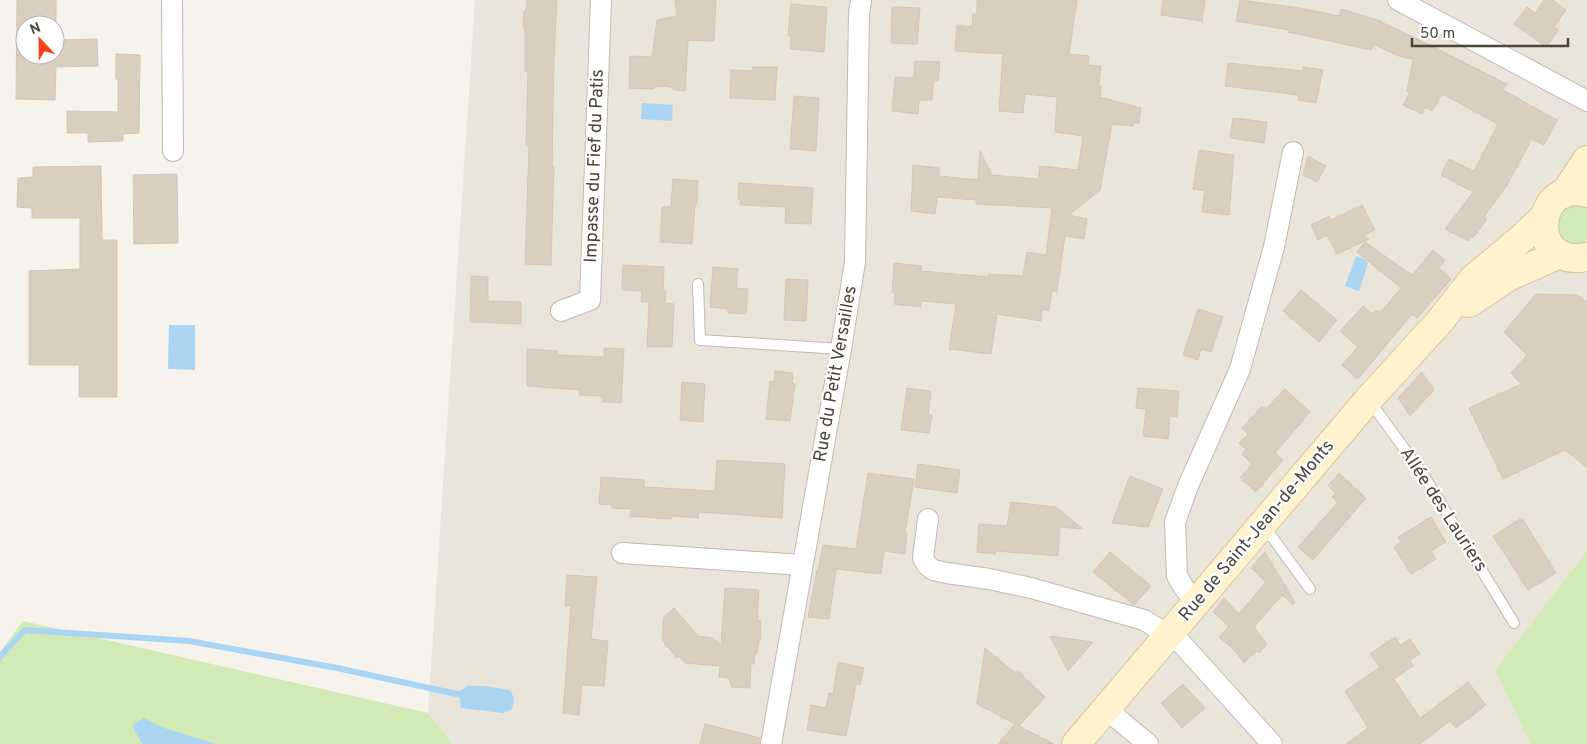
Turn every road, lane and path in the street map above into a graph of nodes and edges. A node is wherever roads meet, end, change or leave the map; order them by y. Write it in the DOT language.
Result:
graph roads {
  1 [pos="172,0"];
  2 [pos="601,0"];
  3 [pos="861,0"];
  4 [pos="1398,0"];
  5 [pos="1587,101"];
  6 [pos="173,151"];
  7 [pos="1293,152"];
  8 [pos="1587,160"];
  9 [pos="1575,194"];
  10 [pos="1544,217"];
  11 [pos="1560,254"];
  12 [pos="1587,257"];
  13 [pos="698,284"];
  14 [pos="561,311"];
  15 [pos="1440,321"];
  16 [pos="841,349"];
  17 [pos="1368,400"];
  18 [pos="928,519"];
  19 [pos="1259,529"];
  20 [pos="622,553"];
  21 [pos="802,564"];
  22 [pos="1310,589"];
  23 [pos="1196,602"];
  24 [pos="1514,623"];
  25 [pos="1170,634"];
  26 [pos="1106,709"];
  27 [pos="770,744"];
  28 [pos="1076,744"];
  29 [pos="1148,744"];
  30 [pos="1272,744"];
  1 -- 6 [label="street"];
  2 -- 14 [label="street, Impasse du Fief du Patis"];
  3 -- 16 [label="street, Rue du Petit Versailles"];
  4 -- 5 [label="street"];
  7 -- 23 [label="street"];
  8 -- 9 [label="main road"];
  9 -- 10 [label="main road, Rue de Saint-Jean-de-Monts"];
  10 -- 11 [label="main road"];
  10 -- 15 [label="main road, Rue de Saint-Jean-de-Monts"];
  11 -- 12 [label="main road"];
  11 -- 15 [label="main road, Rue de Saint-Jean-de-Monts"];
  13 -- 16 [label="lane"];
  15 -- 17 [label="main road, Rue de Saint-Jean-de-Monts"];
  16 -- 21 [label="street, Rue du Petit Versailles"];
  17 -- 19 [label="main road, Rue de Saint-Jean-de-Monts"];
  17 -- 24 [label="lane, Allée des Lauriers"];
  18 -- 25 [label="street"];
  19 -- 22 [label="lane"];
  19 -- 23 [label="main road, Rue de Saint-Jean-de-Monts"];
  20 -- 21 [label="street"];
  21 -- 27 [label="street, Rue du Petit Versailles"];
  23 -- 25 [label="main road, Rue de Saint-Jean-de-Monts"];
  25 -- 26 [label="main road, Rue de Saint-Jean-de-Monts"];
  25 -- 30 [label="street"];
  26 -- 28 [label="main road, Rue de Saint-Jean-de-Monts"];
  26 -- 29 [label="street"];
}
